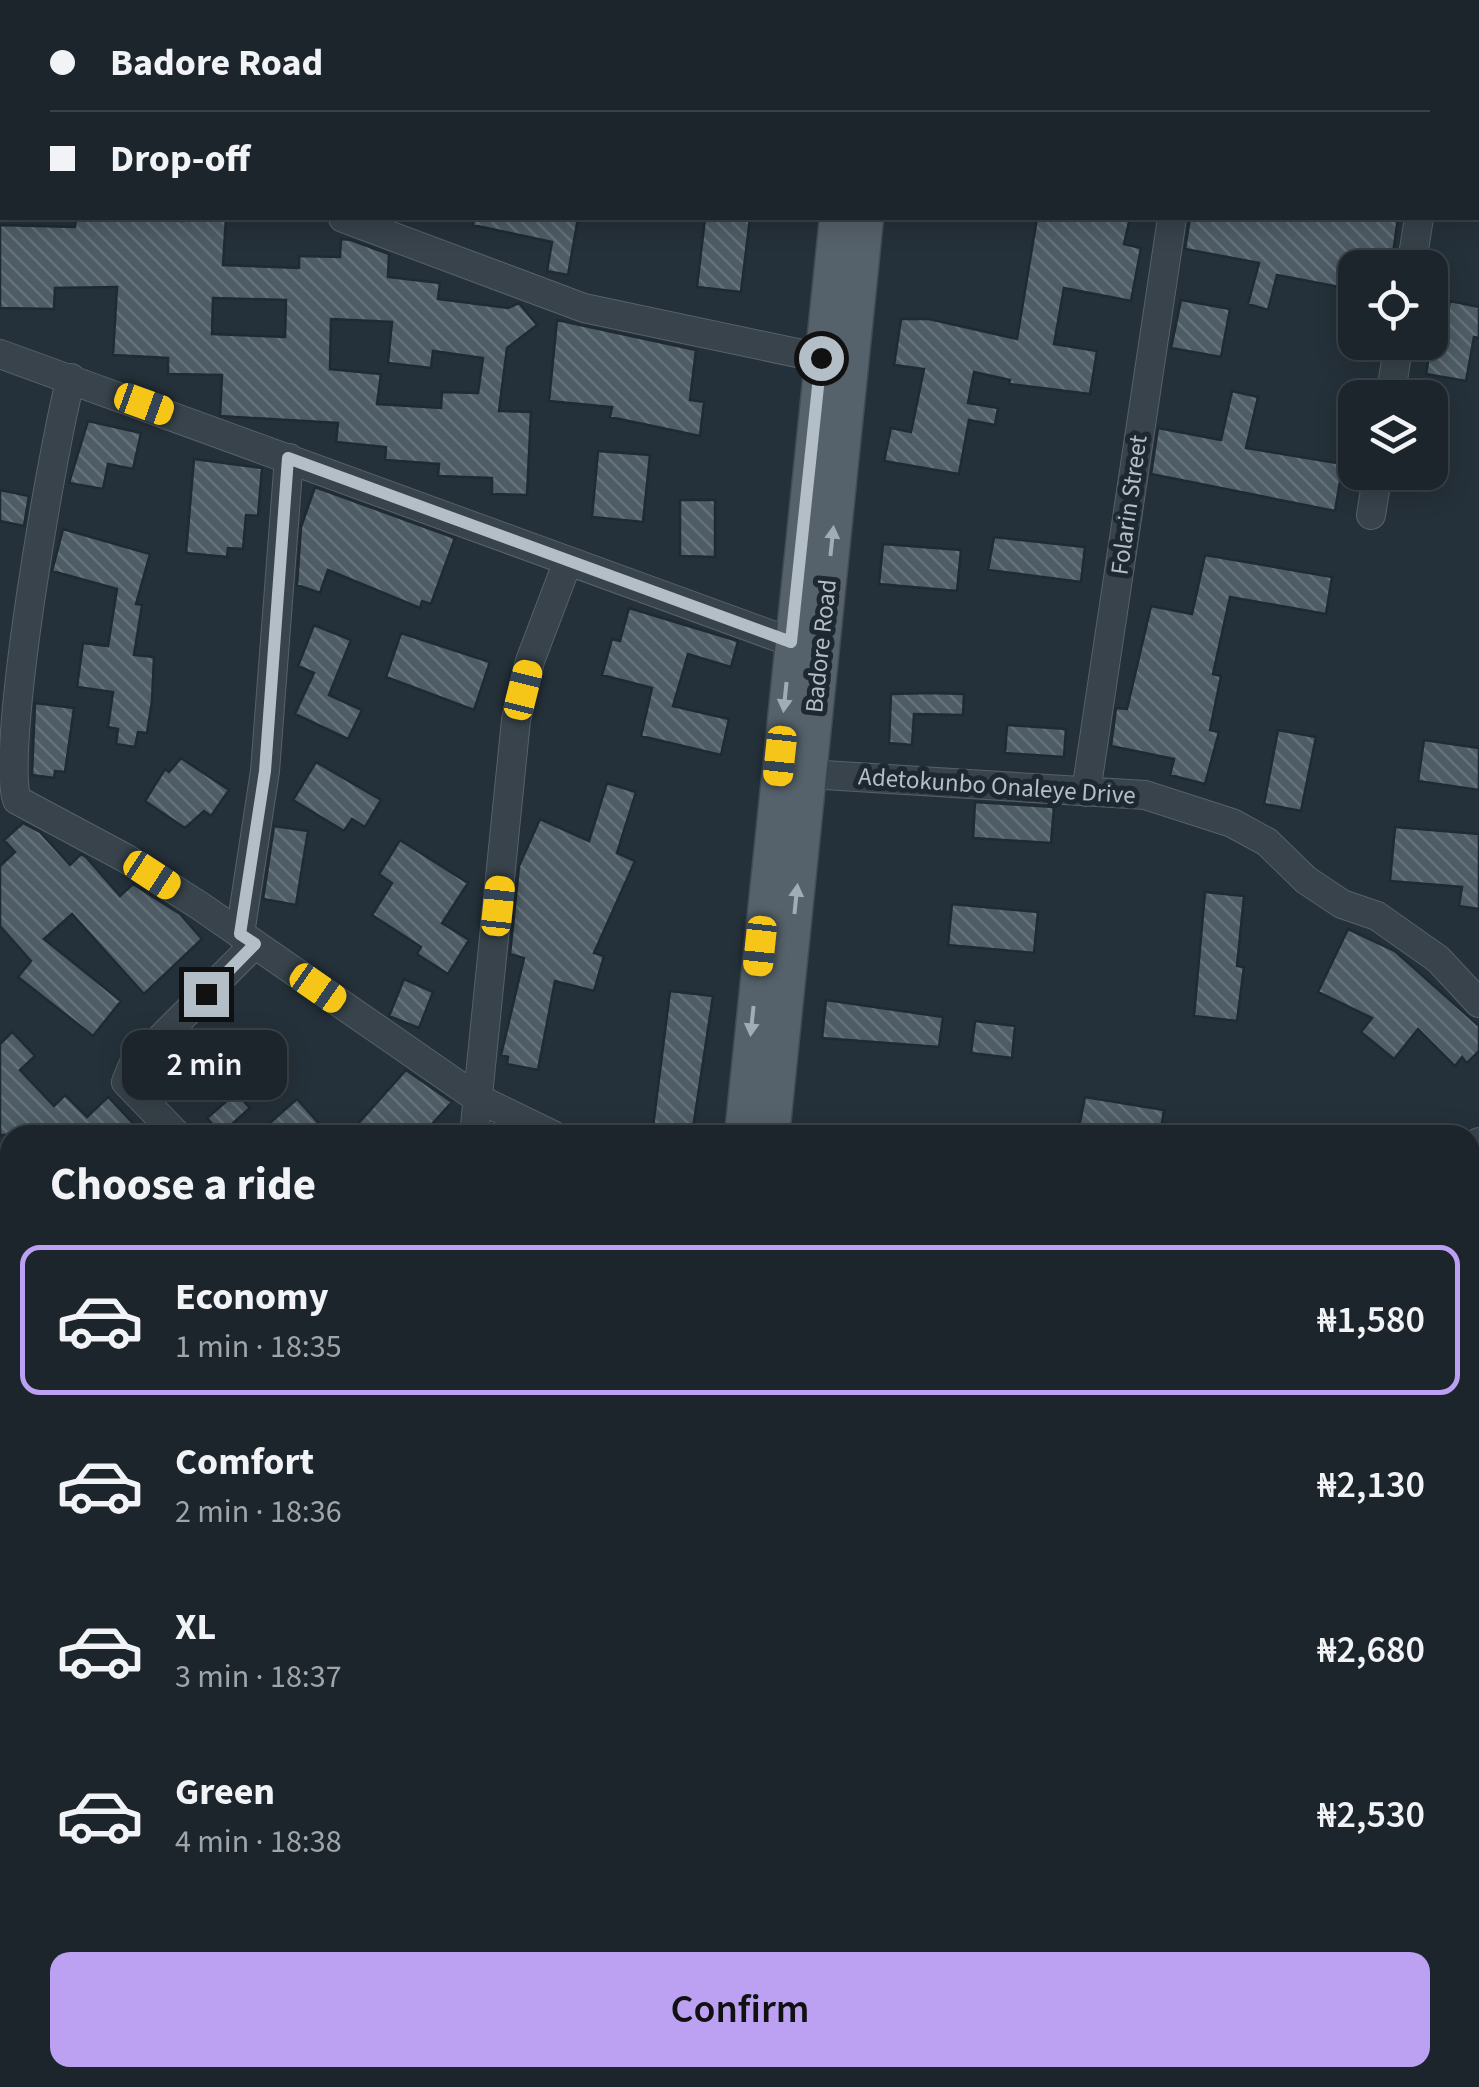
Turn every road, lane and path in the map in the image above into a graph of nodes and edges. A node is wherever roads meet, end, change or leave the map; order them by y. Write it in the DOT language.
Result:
graph roads {
  1 [pos="348,220"];
  2 [pos="836,220"];
  3 [pos="866,220"];
  4 [pos="1172,220"];
  5 [pos="1419,220"];
  6 [pos="1414,250"];
  7 [pos="0,354"];
  8 [pos="821,358"];
  9 [pos="71,378"];
  10 [pos="288,458"];
  11 [pos="1375,490"];
  12 [pos="1371,515"];
  13 [pos="568,561"];
  14 [pos="791,642"];
  15 [pos="808,774"];
  16 [pos="1086,792"];
  17 [pos="248,939"];
  18 [pos="1479,1003"];
  19 [pos="478,1098"];
  20 [pos="167,1125"];
  21 [pos="475,1125"];
  22 [pos="532,1125"];
  23 [pos="742,1125"];
  24 [pos="773,1125"];
  1 -- 8 [label="street"];
  2 -- 8 [label="main road, Badore Road"];
  15 -- 3 [label="main road, Badore Road, one-way"];
  4 -- 16 [label="street, Folarin Street"];
  5 -- 6 [label="street"];
  7 -- 9 [label="street"];
  8 -- 14 [label="main road, Badore Road"];
  9 -- 10 [label="street"];
  9 -- 17 [label="street"];
  10 -- 13 [label="street"];
  10 -- 17 [label="street"];
  11 -- 12 [label="street"];
  13 -- 14 [label="street"];
  13 -- 19 [label="street"];
  14 -- 23 [label="main road, Badore Road, one-way"];
  15 -- 16 [label="street, Adetokunbo Onaleye Drive"];
  24 -- 15 [label="main road, Badore Road, one-way"];
  16 -- 18 [label="street, Adetokunbo Onaleye Drive"];
  17 -- 19 [label="street"];
  17 -- 20 [label="street"];
  19 -- 21 [label="street"];
  19 -- 22 [label="street"];
}
